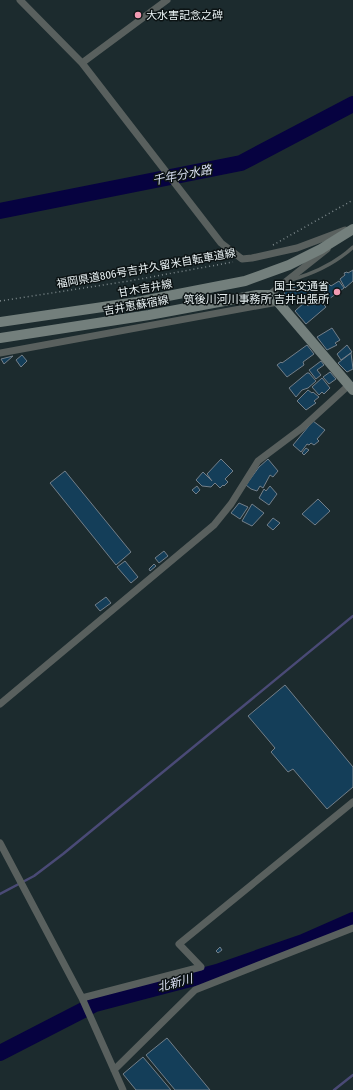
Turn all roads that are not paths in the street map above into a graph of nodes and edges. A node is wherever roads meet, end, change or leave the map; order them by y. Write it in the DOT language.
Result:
graph roads {
  1 [pos="20,0"];
  2 [pos="167,0"];
  3 [pos="82,64"];
  4 [pos="353,228"];
  5 [pos="353,247"];
  6 [pos="287,281"];
  7 [pos="269,295"];
  8 [pos="278,302"];
  9 [pos="0,322"];
  10 [pos="0,338"];
  11 [pos="0,353"];
  12 [pos="351,388"];
  13 [pos="0,704"];
  14 [pos="353,802"];
  15 [pos="0,843"];
  16 [pos="353,928"];
  17 [pos="82,998"];
  18 [pos="114,1070"];
  19 [pos="123,1090"];
  1 -- 3 [label="street"];
  2 -- 3 [label="street"];
  3 -- 4 [label="street"];
  4 -- 6 [label="street"];
  4 -- 9 [label="main road, 甘木吉井線"];
  5 -- 6 [label="lane"];
  6 -- 7 [label="street"];
  7 -- 8 [label="main road"];
  7 -- 10 [label="main road, 吉井恵蘇宿線"];
  8 -- 11 [label="street"];
  8 -- 12 [label="main road"];
  12 -- 13 [label="street"];
  14 -- 17 [label="street"];
  15 -- 17 [label="street"];
  16 -- 18 [label="street"];
  17 -- 18 [label="street"];
  18 -- 19 [label="street"];
}
